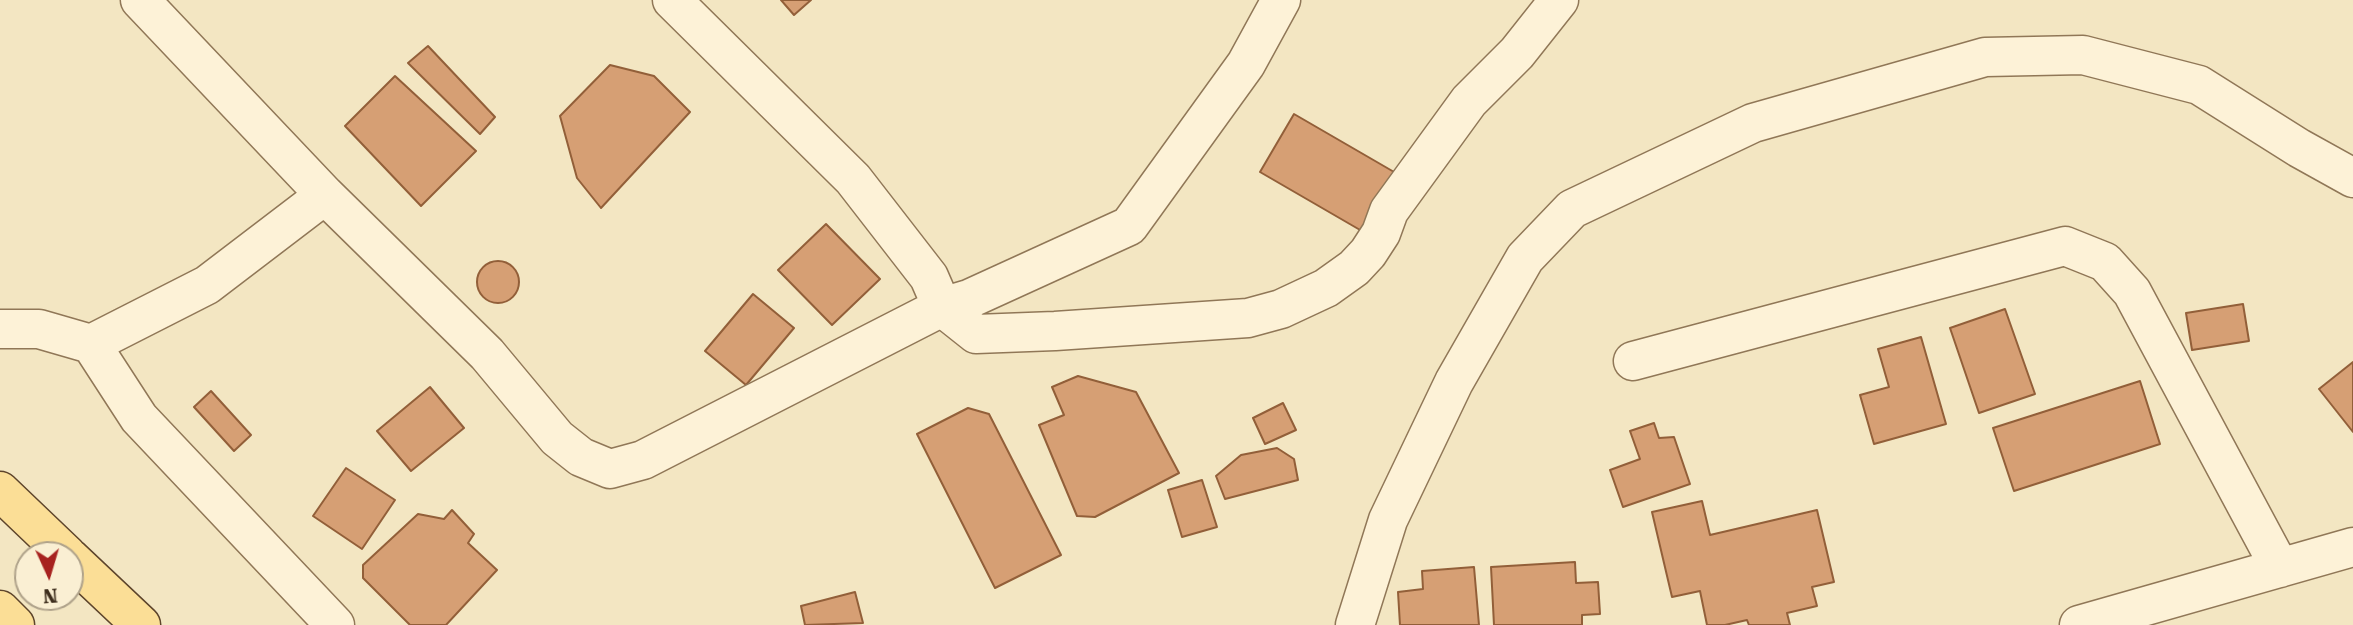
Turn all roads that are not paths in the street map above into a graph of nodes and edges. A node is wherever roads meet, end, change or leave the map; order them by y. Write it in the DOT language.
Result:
graph roads {
  1 [pos="140,0"];
  2 [pos="672,0"];
  3 [pos="1281,0"];
  4 [pos="1559,0"];
  5 [pos="2353,178"];
  6 [pos="325,195"];
  7 [pos="943,307"];
  8 [pos="0,328"];
  9 [pos="91,344"];
  10 [pos="1633,361"];
  11 [pos="0,491"];
  12 [pos="53,541"];
  13 [pos="2353,547"];
  14 [pos="2280,568"];
  15 [pos="84,570"];
  16 [pos="0,610"];
  17 [pos="15,625"];
  18 [pos="141,625"];
  19 [pos="335,625"];
  20 [pos="1355,625"];
  21 [pos="2079,625"];
  1 -- 6 [label="street"];
  2 -- 7 [label="street"];
  3 -- 7 [label="street"];
  4 -- 7 [label="street"];
  5 -- 20 [label="street"];
  6 -- 7 [label="street"];
  6 -- 9 [label="street"];
  8 -- 9 [label="street"];
  9 -- 19 [label="street"];
  10 -- 14 [label="street"];
  11 -- 12 [label="main road"];
  13 -- 14 [label="street"];
  14 -- 21 [label="street"];
  15 -- 18 [label="main road"];
  16 -- 17 [label="main road"];
}
